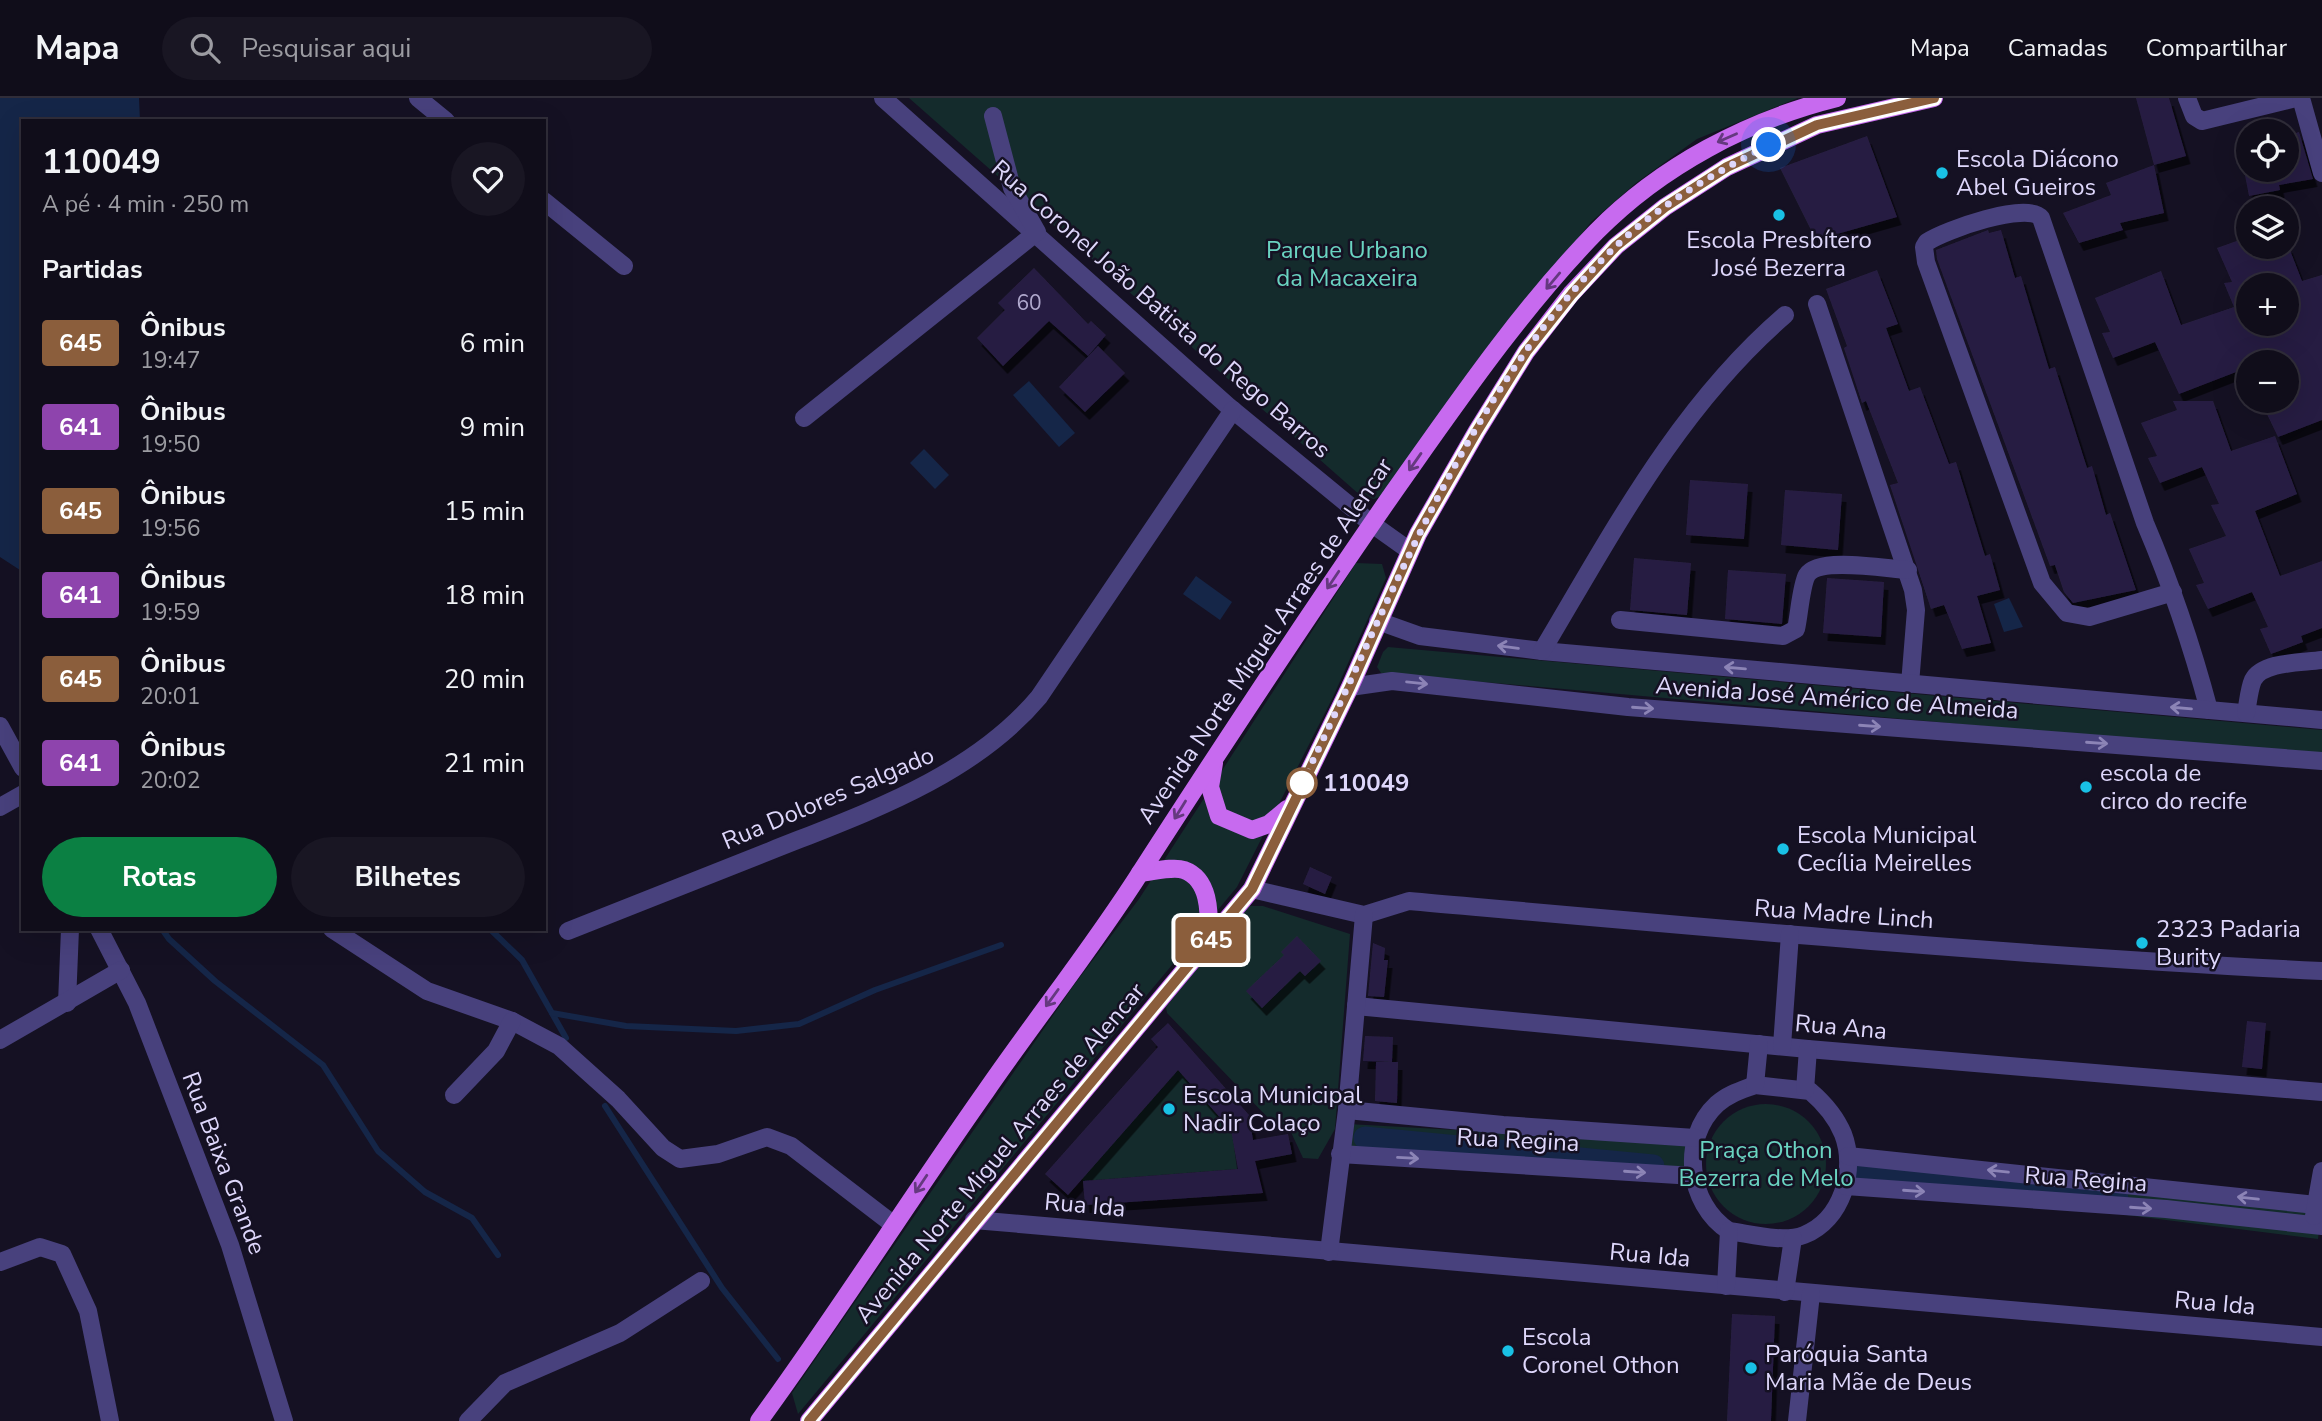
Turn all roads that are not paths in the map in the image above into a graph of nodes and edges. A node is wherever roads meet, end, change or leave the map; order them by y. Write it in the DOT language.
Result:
graph roads {
  1 [pos="418,98"];
  2 [pos="883,98"];
  3 [pos="1837,98"];
  4 [pos="1934,98"];
  5 [pos="2187,98"];
  6 [pos="2298,98"];
  7 [pos="993,116"];
  8 [pos="444,119"];
  9 [pos="2322,173"];
  10 [pos="546,203"];
  11 [pos="1037,232"];
  12 [pos="624,267"];
  13 [pos="1816,304"];
  14 [pos="1785,315"];
  15 [pos="1233,410"];
  16 [pos="804,418"];
  17 [pos="1372,524"];
  18 [pos="1410,551"];
  19 [pos="1908,570"];
  20 [pos="2173,592"];
  21 [pos="1620,620"];
  22 [pos="1378,621"];
  23 [pos="1542,651"];
  24 [pos="2322,660"];
  25 [pos="1910,684"];
  26 [pos="1350,687"];
  27 [pos="2209,710"];
  28 [pos="2246,713"];
  29 [pos="2322,720"];
  30 [pos="0,726"];
  31 [pos="1216,753"];
  32 [pos="2322,761"];
  33 [pos="21,762"];
  34 [pos="21,795"];
  35 [pos="1291,805"];
  36 [pos="0,807"];
  37 [pos="1140,873"];
  38 [pos="1252,889"];
  39 [pos="1364,915"];
  40 [pos="70,931"];
  41 [pos="100,931"];
  42 [pos="335,931"];
  43 [pos="568,931"];
  44 [pos="1790,934"];
  45 [pos="1209,942"];
  46 [pos="121,970"];
  47 [pos="2322,971"];
  48 [pos="67,1003"];
  49 [pos="1356,1006"];
  50 [pos="512,1021"];
  51 [pos="0,1040"];
  52 [pos="1759,1044"];
  53 [pos="1782,1046"];
  54 [pos="1808,1049"];
  55 [pos="1755,1085"];
  56 [pos="1805,1090"];
  57 [pos="2322,1092"];
  58 [pos="454,1095"];
  59 [pos="1347,1110"];
  60 [pos="1695,1139"];
  61 [pos="1340,1154"];
  62 [pos="1848,1156"];
  63 [pos="2322,1171"];
  64 [pos="1694,1176"];
  65 [pos="1846,1186"];
  66 [pos="2316,1205"];
  67 [pos="974,1220"];
  68 [pos="894,1225"];
  69 [pos="2319,1226"];
  70 [pos="1729,1231"];
  71 [pos="1793,1238"];
  72 [pos="1329,1252"];
  73 [pos="0,1262"];
  74 [pos="701,1281"];
  75 [pos="1726,1286"];
  76 [pos="1785,1292"];
  77 [pos="1811,1294"];
  78 [pos="2322,1337"];
  79 [pos="110,1421"];
  80 [pos="284,1421"];
  81 [pos="468,1421"];
  82 [pos="759,1421"];
  83 [pos="809,1421"];
  84 [pos="1797,1421"];
  1 -- 8 [label="street"];
  2 -- 11 [label="street, Rua Coronel João Batista do Rego Barros"];
  3 -- 17 [label="main road, Avenida Norte Miguel Arraes de Alencar, one-way"];
  4 -- 18 [label="main road, Avenida Norte Miguel Arraes de Alencar"];
  5 -- 6 [label="street"];
  6 -- 9 [label="street"];
  7 -- 11 [label="street"];
  10 -- 12 [label="street"];
  11 -- 15 [label="street, Rua Coronel João Batista do Rego Barros"];
  11 -- 16 [label="street"];
  13 -- 19 [label="street"];
  14 -- 23 [label="street"];
  15 -- 17 [label="street, Rua Coronel João Batista do Rego Barros"];
  15 -- 43 [label="street, Rua Dolores Salgado"];
  17 -- 18 [label="street, Rua Coronel João Batista do Rego Barros"];
  17 -- 31 [label="main road, Avenida Norte Miguel Arraes de Alencar, one-way"];
  18 -- 22 [label="main road, Avenida Norte Miguel Arraes de Alencar"];
  19 -- 21 [label="street"];
  19 -- 25 [label="street"];
  20 -- 20 [label="street"];
  20 -- 27 [label="street"];
  23 -- 22 [label="street, Avenida José Américo de Almeida, one-way"];
  22 -- 26 [label="main road, Avenida Norte Miguel Arraes de Alencar"];
  25 -- 23 [label="street, Avenida José Américo de Almeida, one-way"];
  24 -- 28 [label="street"];
  27 -- 25 [label="street, Avenida José Américo de Almeida, one-way"];
  26 -- 32 [label="street, Avenida José Américo de Almeida, one-way"];
  26 -- 35 [label="main road, Avenida Norte Miguel Arraes de Alencar"];
  27 -- 28 [label="street, Avenida José Américo de Almeida"];
  28 -- 29 [label="street, Avenida José Américo de Almeida"];
  30 -- 33 [label="street"];
  31 -- 35 [label="main road"];
  31 -- 37 [label="main road, Avenida Norte Miguel Arraes de Alencar, one-way"];
  34 -- 36 [label="street"];
  35 -- 38 [label="main road, Avenida Norte Miguel Arraes de Alencar"];
  37 -- 45 [label="main road"];
  37 -- 68 [label="main road, Avenida Norte Miguel Arraes de Alencar, one-way"];
  38 -- 39 [label="street"];
  38 -- 45 [label="main road, Avenida Norte Miguel Arraes de Alencar"];
  39 -- 44 [label="street, Rua Madre Linch"];
  39 -- 49 [label="street"];
  40 -- 48 [label="street"];
  41 -- 46 [label="street, Rua Baixa Grande"];
  42 -- 50 [label="street"];
  44 -- 47 [label="street, Rua Madre Linch"];
  44 -- 53 [label="street"];
  45 -- 67 [label="main road, Avenida Norte Miguel Arraes de Alencar"];
  46 -- 48 [label="street"];
  46 -- 80 [label="street, Rua Baixa Grande"];
  48 -- 51 [label="street"];
  49 -- 52 [label="street, Rua Ana"];
  49 -- 59 [label="street"];
  50 -- 58 [label="street"];
  50 -- 68 [label="street"];
  52 -- 53 [label="street, Rua Ana"];
  52 -- 55 [label="street"];
  53 -- 54 [label="street, Rua Ana"];
  54 -- 56 [label="street"];
  54 -- 57 [label="street, Rua Ana"];
  55 -- 56 [label="street"];
  55 -- 60 [label="street"];
  56 -- 62 [label="street"];
  59 -- 60 [label="street, Rua Regina"];
  59 -- 61 [label="street"];
  60 -- 64 [label="street"];
  61 -- 64 [label="street, Rua Regina, one-way"];
  61 -- 72 [label="street"];
  62 -- 65 [label="street"];
  66 -- 62 [label="street, Rua Regina, one-way"];
  63 -- 66 [label="street"];
  64 -- 70 [label="street"];
  65 -- 69 [label="street, Rua Regina, one-way"];
  65 -- 71 [label="street"];
  66 -- 69 [label="street"];
  67 -- 72 [label="street, Rua Ida"];
  67 -- 83 [label="main road, Avenida Norte Miguel Arraes de Alencar"];
  68 -- 82 [label="main road, Avenida Norte Miguel Arraes de Alencar"];
  70 -- 71 [label="street"];
  70 -- 75 [label="street"];
  71 -- 76 [label="street"];
  72 -- 75 [label="street, Rua Ida"];
  73 -- 79 [label="street"];
  74 -- 81 [label="street"];
  75 -- 76 [label="street, Rua Ida"];
  76 -- 77 [label="street, Rua Ida"];
  77 -- 78 [label="street, Rua Ida"];
  77 -- 84 [label="street"];
}
